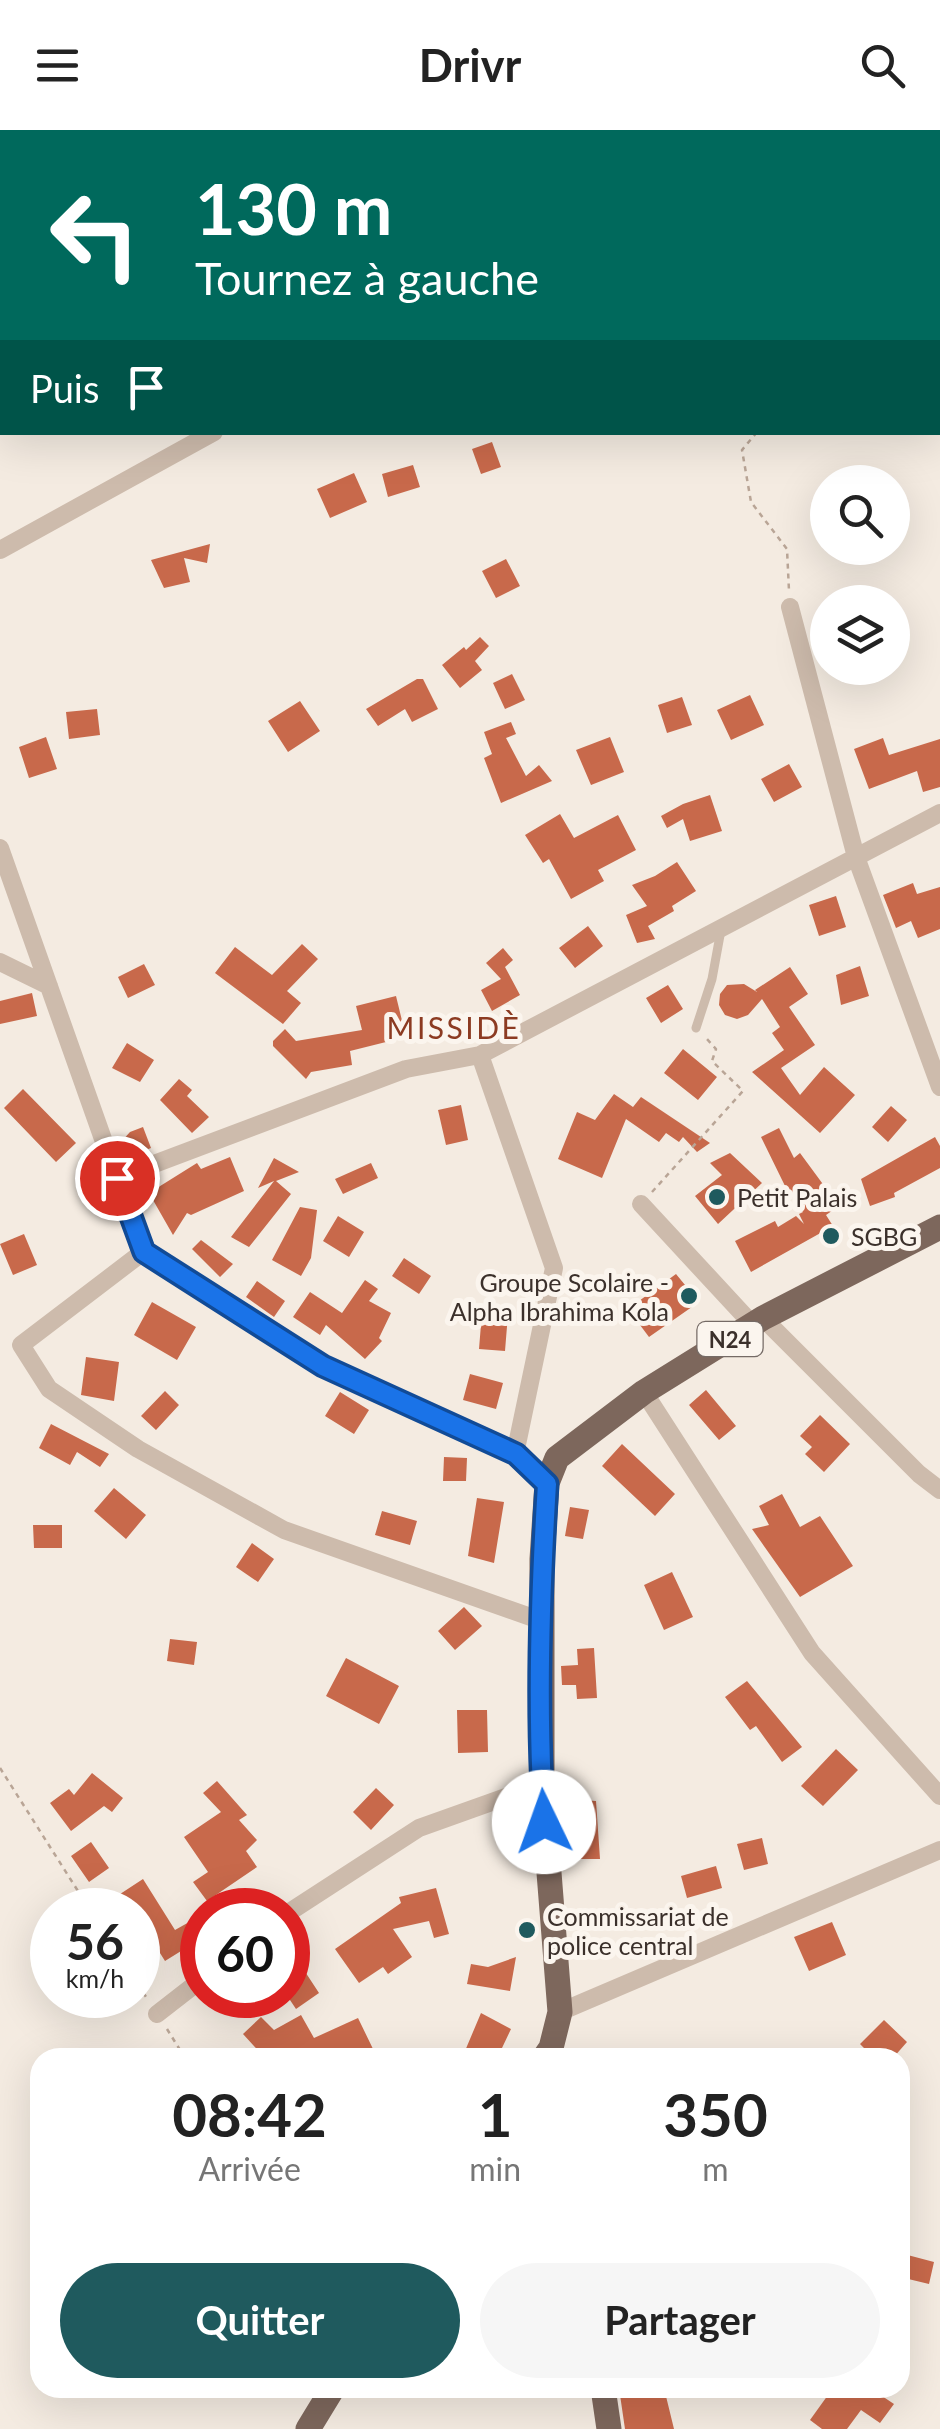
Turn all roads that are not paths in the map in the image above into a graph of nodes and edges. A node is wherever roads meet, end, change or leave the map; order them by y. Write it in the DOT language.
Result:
graph roads {
  1 [pos="209,435"];
  2 [pos="0,550"];
  3 [pos="790,607"];
  4 [pos="940,812"];
  5 [pos="0,848"];
  6 [pos="856,857"];
  7 [pos="722,928"];
  8 [pos="0,962"];
  9 [pos="49,986"];
  10 [pos="696,1028"];
  11 [pos="480,1055"];
  12 [pos="940,1087"];
  13 [pos="117,1178"];
  14 [pos="641,1204"];
  15 [pos="940,1227"];
  16 [pos="144,1252"];
  17 [pos="758,1322"];
  18 [pos="644,1392"];
  19 [pos="516,1454"];
  20 [pos="547,1484"];
  21 [pos="940,1490"];
  22 [pos="542,1621"];
  23 [pos="542,1784"];
  24 [pos="940,1796"];
  25 [pos="940,1850"];
  26 [pos="310,1898"];
  27 [pos="180,1996"];
  28 [pos="160,2012"];
  29 [pos="560,2012"];
  30 [pos="551,2048"];
  31 [pos="328,2398"];
  32 [pos="604,2398"];
  33 [pos="308,2429"];
  34 [pos="609,2429"];
  1 -- 2 [label="street"];
  3 -- 6 [label="street"];
  4 -- 6 [label="street"];
  5 -- 9 [label="street"];
  6 -- 7 [label="street"];
  6 -- 12 [label="street"];
  7 -- 10 [label="lane"];
  7 -- 11 [label="street"];
  8 -- 9 [label="street"];
  9 -- 13 [label="street"];
  11 -- 13 [label="street"];
  11 -- 19 [label="street"];
  13 -- 16 [label="street"];
  14 -- 17 [label="street"];
  15 -- 17 [label="main road, N24"];
  16 -- 19 [label="street"];
  16 -- 22 [label="street"];
  17 -- 18 [label="main road, N24"];
  17 -- 21 [label="street"];
  18 -- 20 [label="main road, N24"];
  18 -- 24 [label="street"];
  19 -- 20 [label="street"];
  20 -- 22 [label="main road"];
  22 -- 23 [label="main road"];
  23 -- 26 [label="street"];
  23 -- 29 [label="main road"];
  25 -- 29 [label="street"];
  27 -- 28 [label="street"];
  29 -- 30 [label="main road"];
  31 -- 33 [label="main road"];
  32 -- 34 [label="main road"];
}
